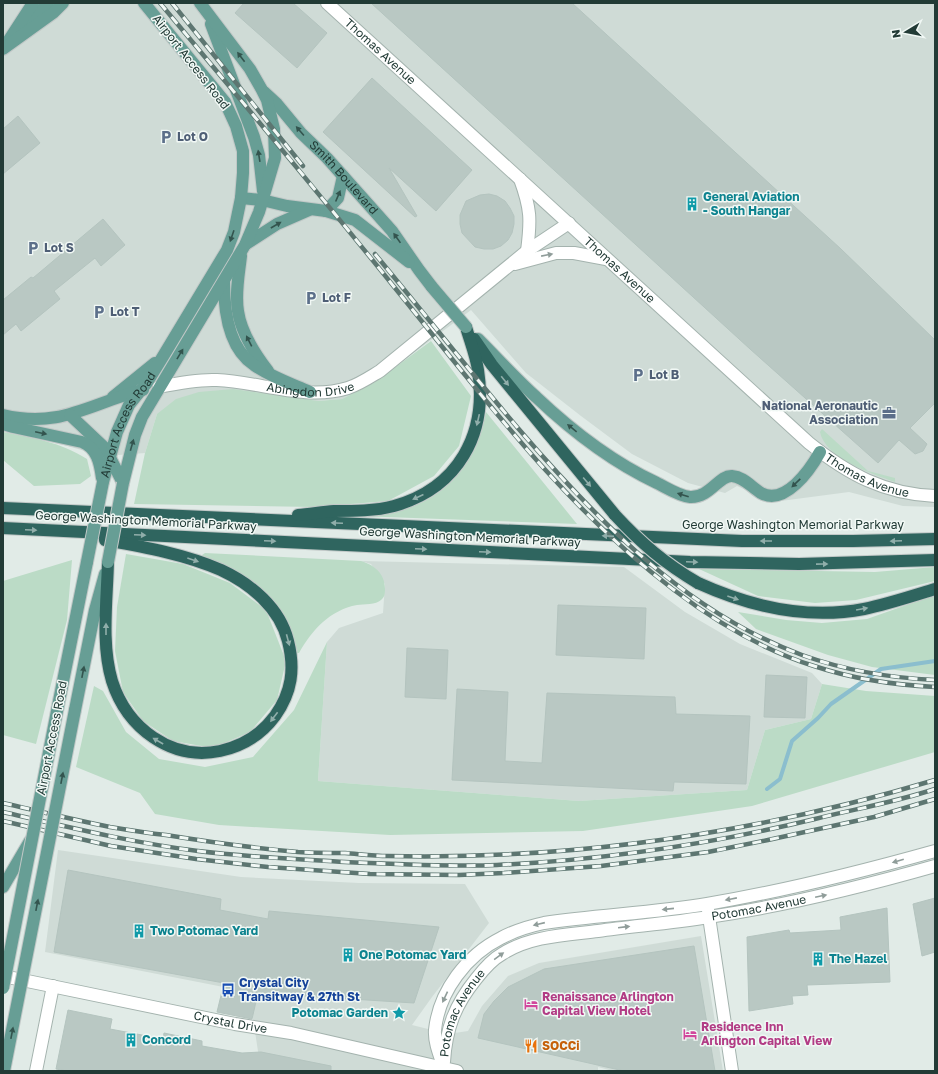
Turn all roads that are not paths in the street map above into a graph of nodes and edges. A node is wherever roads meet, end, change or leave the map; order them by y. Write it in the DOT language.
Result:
graph roads {
  1 [pos="34,3"];
  2 [pos="48,3"];
  3 [pos="63,3"];
  4 [pos="144,3"];
  5 [pos="327,3"];
  6 [pos="204,7"];
  7 [pos="3,49"];
  8 [pos="262,90"];
  9 [pos="343,176"];
  10 [pos="520,178"];
  11 [pos="241,198"];
  12 [pos="263,198"];
  13 [pos="310,210"];
  14 [pos="326,211"];
  15 [pos="568,223"];
  16 [pos="243,248"];
  17 [pos="527,251"];
  18 [pos="608,260"];
  19 [pos="510,265"];
  20 [pos="419,270"];
  21 [pos="224,280"];
  22 [pos="466,327"];
  23 [pos="162,358"];
  24 [pos="270,374"];
  25 [pos="159,387"];
  26 [pos="141,391"];
  27 [pos="310,392"];
  28 [pos="106,402"];
  29 [pos="3,415"];
  30 [pos="70,415"];
  31 [pos="3,424"];
  32 [pos="820,452"];
  33 [pos="110,455"];
  34 [pos="103,482"];
  35 [pos="123,483"];
  36 [pos="935,496"];
  37 [pos="3,508"];
  38 [pos="255,519"];
  39 [pos="3,528"];
  40 [pos="59,531"];
  41 [pos="935,539"];
  42 [pos="935,560"];
  43 [pos="108,562"];
  44 [pos="935,589"];
  45 [pos="32,838"];
  46 [pos="935,851"];
  47 [pos="935,866"];
  48 [pos="3,887"];
  49 [pos="707,904"];
  50 [pos="708,917"];
  51 [pos="3,976"];
  52 [pos="53,986"];
  53 [pos="3,988"];
  54 [pos="444,1070"];
  55 [pos="4,1071"];
  56 [pos="36,1071"];
  57 [pos="457,1071"];
  58 [pos="732,1071"];
  1 -- 7 [label="main road"];
  2 -- 7 [label="main road"];
  3 -- 7 [label="main road"];
  4 -- 11 [label="main road, Airport Access Road"];
  5 -- 10 [label="street, Thomas Avenue"];
  8 -- 6 [label="main road, one-way"];
  12 -- 6 [label="main road, one-way"];
  9 -- 8 [label="main road, Smith Boulevard, one-way"];
  8 -- 12 [label="main road, Airport Access Road"];
  14 -- 9 [label="main road, one-way"];
  20 -- 9 [label="main road, Smith Boulevard, one-way"];
  10 -- 15 [label="street, Thomas Avenue"];
  10 -- 17 [label="street"];
  11 -- 12 [label="main road, Smith Boulevard"];
  11 -- 23 [label="main road, Airport Access Road, one-way"];
  12 -- 13 [label="main road, Smith Boulevard"];
  12 -- 16 [label="main road, Airport Access Road"];
  13 -- 14 [label="main road, Smith Boulevard"];
  16 -- 13 [label="main road, one-way"];
  14 -- 20 [label="main road, Smith Boulevard"];
  15 -- 17 [label="street, Abingdon Drive"];
  15 -- 18 [label="street, Thomas Avenue"];
  16 -- 21 [label="main road, Airport Access Road"];
  24 -- 16 [label="main road, one-way"];
  17 -- 19 [label="street, Abingdon Drive"];
  19 -- 18 [label="street, one-way"];
  18 -- 32 [label="street, Thomas Avenue"];
  19 -- 27 [label="street, Abingdon Drive"];
  20 -- 22 [label="main road, Smith Boulevard, bridge"];
  21 -- 24 [label="main road"];
  25 -- 21 [label="main road, Airport Access Road, one-way"];
  32 -- 22 [label="main road, Smith Boulevard, one-way"];
  22 -- 38 [label="highway, one-way"];
  22 -- 44 [label="highway, one-way, bridge"];
  23 -- 26 [label="main road, Airport Access Road"];
  23 -- 28 [label="main road"];
  24 -- 27 [label="main road"];
  25 -- 26 [label="main road, Abingdon Drive"];
  25 -- 27 [label="street, Abingdon Drive"];
  35 -- 25 [label="main road, Airport Access Road, one-way"];
  26 -- 28 [label="main road, Abingdon Drive"];
  26 -- 33 [label="main road, Airport Access Road"];
  28 -- 30 [label="main road, Abingdon Drive"];
  29 -- 30 [label="main road, Abingdon Drive"];
  30 -- 33 [label="main road"];
  31 -- 34 [label="main road, one-way"];
  32 -- 36 [label="street, Thomas Avenue"];
  33 -- 34 [label="main road, Airport Access Road"];
  33 -- 35 [label="main road"];
  34 -- 45 [label="main road, Airport Access Road, bridge"];
  35 -- 43 [label="main road, Airport Access Road, bridge"];
  37 -- 38 [label="highway, George Washington Memorial Parkway"];
  41 -- 38 [label="highway, George Washington Memorial Parkway, one-way"];
  39 -- 40 [label="highway, George Washington Memorial Parkway, one-way"];
  40 -- 42 [label="highway, George Washington Memorial Parkway, one-way"];
  40 -- 43 [label="highway, one-way"];
  55 -- 43 [label="main road, Airport Access Road, one-way, bridge"];
  45 -- 48 [label="main road"];
  45 -- 53 [label="main road, Airport Access Road, bridge"];
  46 -- 49 [label="street, Potomac Avenue, one-way"];
  50 -- 47 [label="street, Potomac Avenue, one-way"];
  49 -- 50 [label="street"];
  49 -- 54 [label="street, Potomac Avenue, one-way"];
  54 -- 50 [label="street, Potomac Avenue, one-way"];
  50 -- 58 [label="street"];
  51 -- 52 [label="street, Crystal Drive"];
  52 -- 54 [label="street, Crystal Drive"];
  52 -- 56 [label="street"];
  54 -- 57 [label="street, Crystal Drive"];
}
